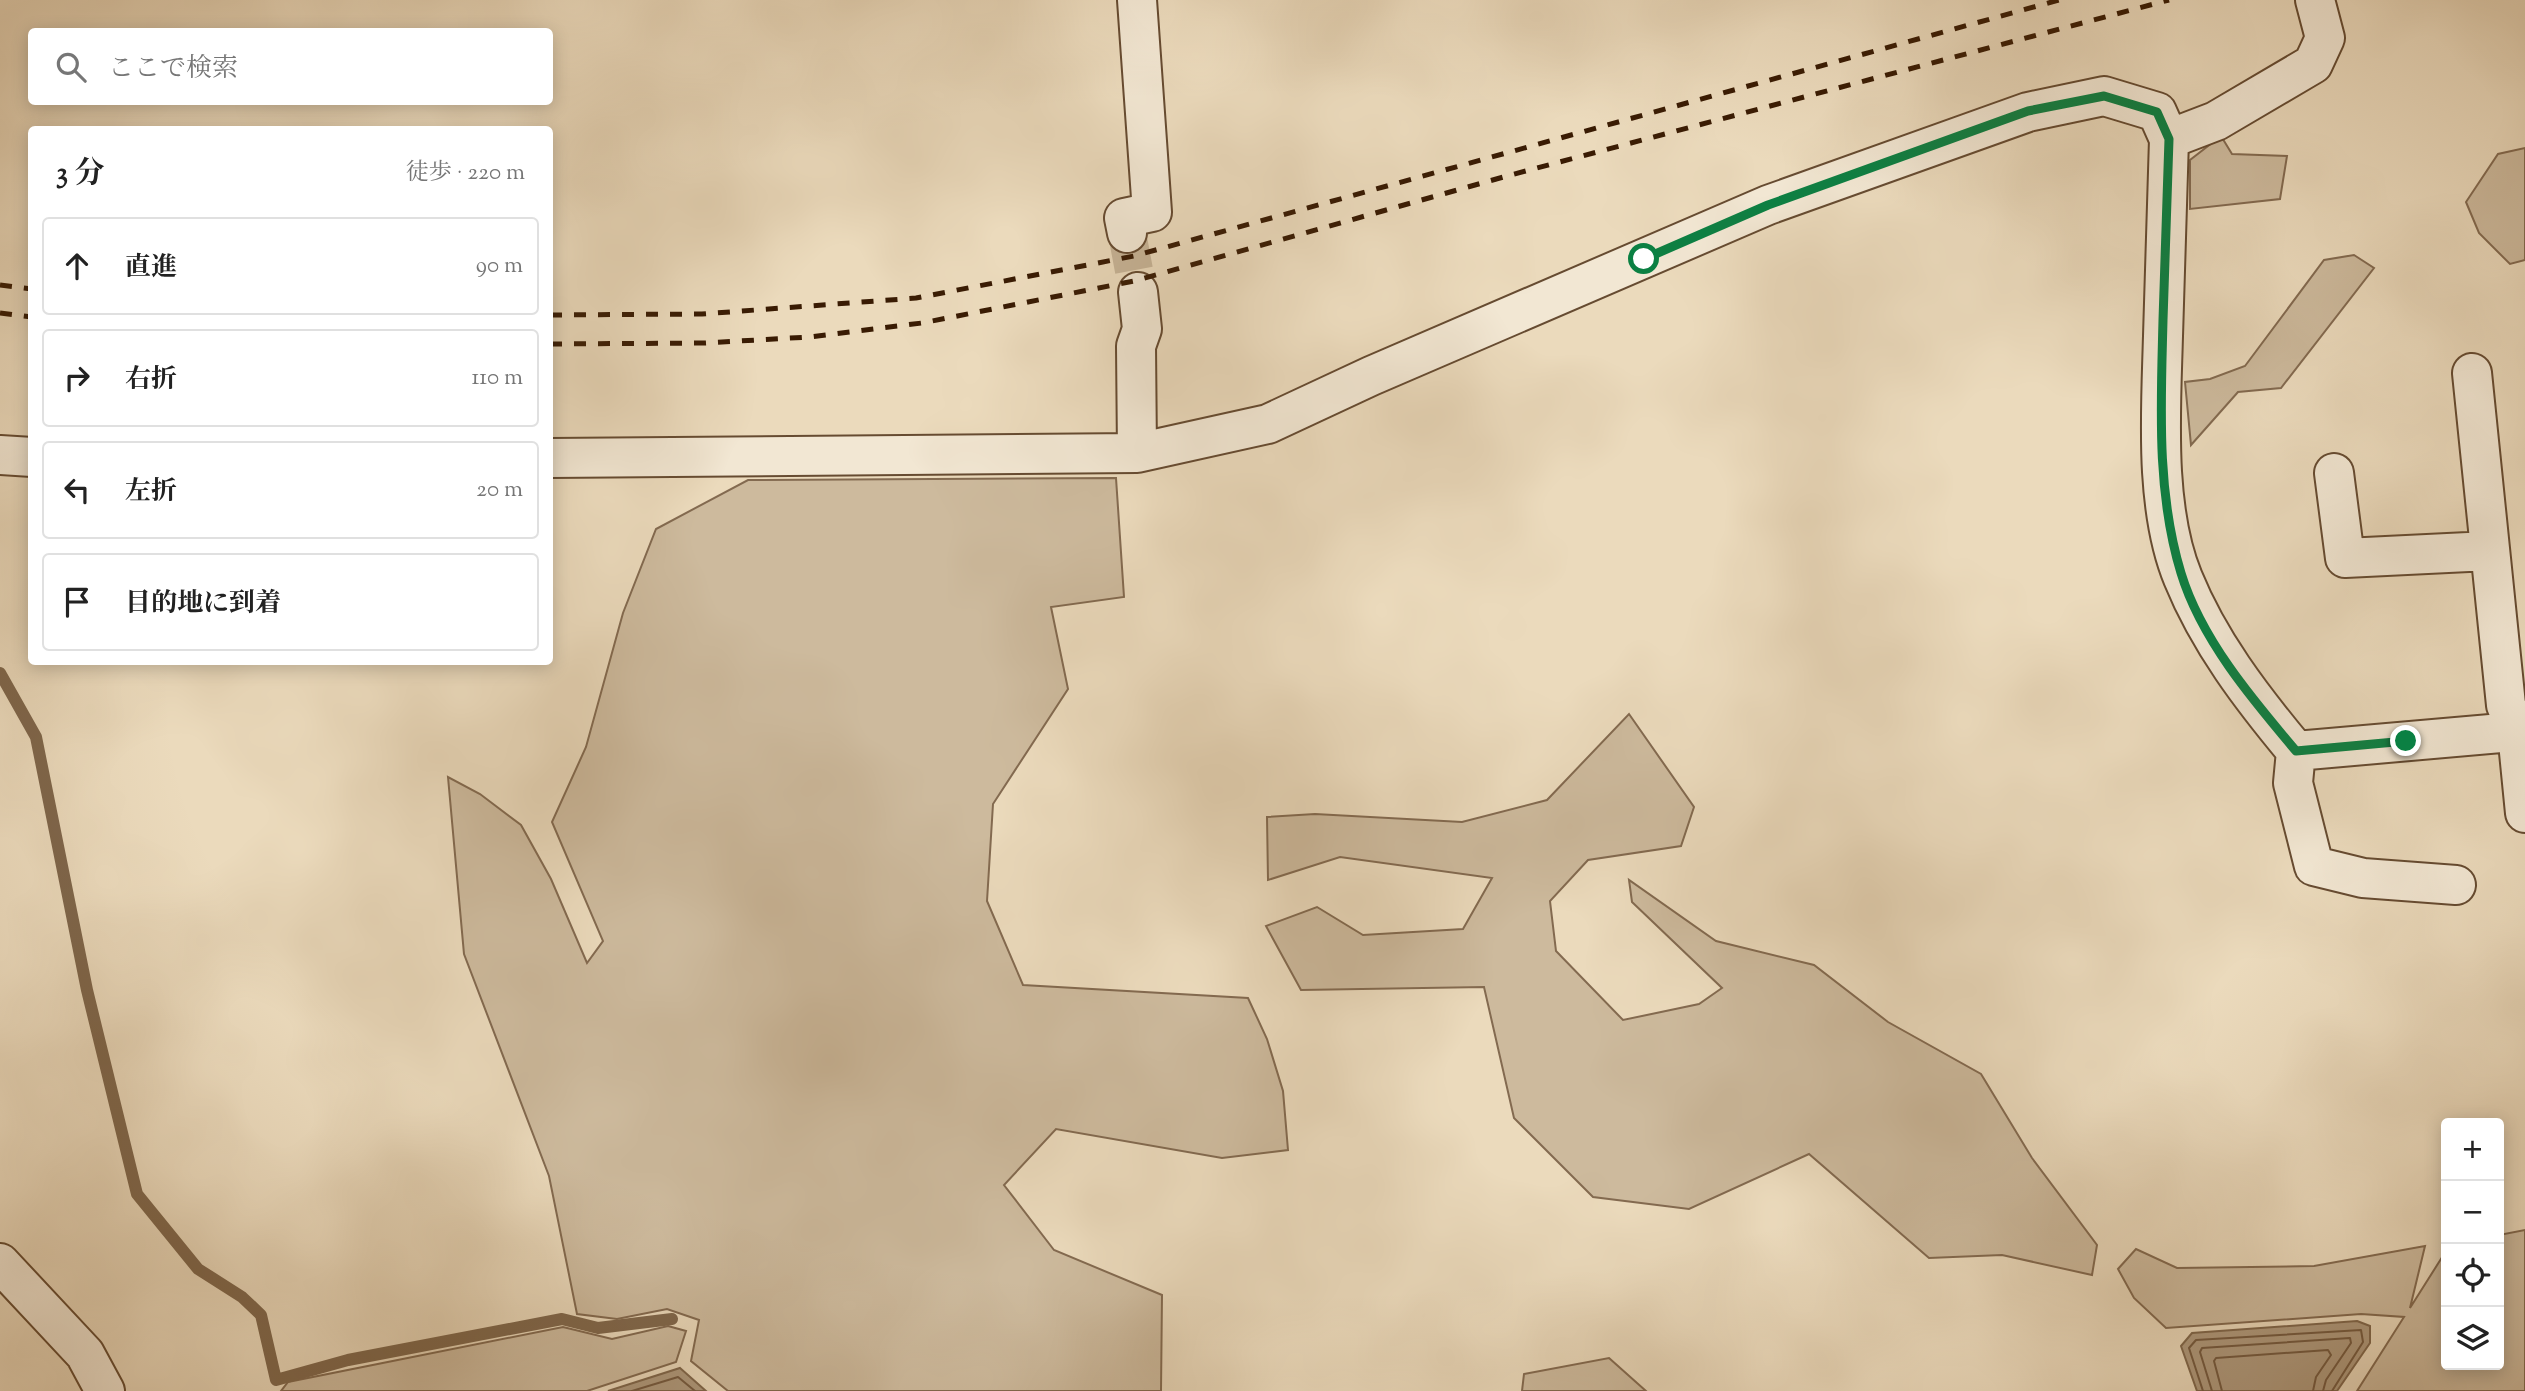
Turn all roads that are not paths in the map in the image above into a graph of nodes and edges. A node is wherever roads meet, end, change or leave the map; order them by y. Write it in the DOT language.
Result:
graph roads {
  1 [pos="1136,0"];
  2 [pos="2315,0"];
  3 [pos="2169,139"];
  4 [pos="1127,233"];
  5 [pos="1138,292"];
  6 [pos="2472,373"];
  7 [pos="1137,453"];
  8 [pos="0,455"];
  9 [pos="28,457"];
  10 [pos="553,458"];
  11 [pos="2334,473"];
  12 [pos="2489,551"];
  13 [pos="2521,732"];
  14 [pos="2296,751"];
  15 [pos="2525,813"];
  16 [pos="2456,885"];
  17 [pos="0,1263"];
  18 [pos="105,1391"];
  1 -- 4 [label="street"];
  2 -- 3 [label="street"];
  3 -- 7 [label="street"];
  3 -- 14 [label="street"];
  5 -- 7 [label="street"];
  6 -- 12 [label="street"];
  7 -- 10 [label="street"];
  8 -- 9 [label="street"];
  11 -- 12 [label="street"];
  12 -- 13 [label="street"];
  13 -- 14 [label="street"];
  13 -- 15 [label="street"];
  14 -- 16 [label="street"];
  17 -- 18 [label="street"];
}
